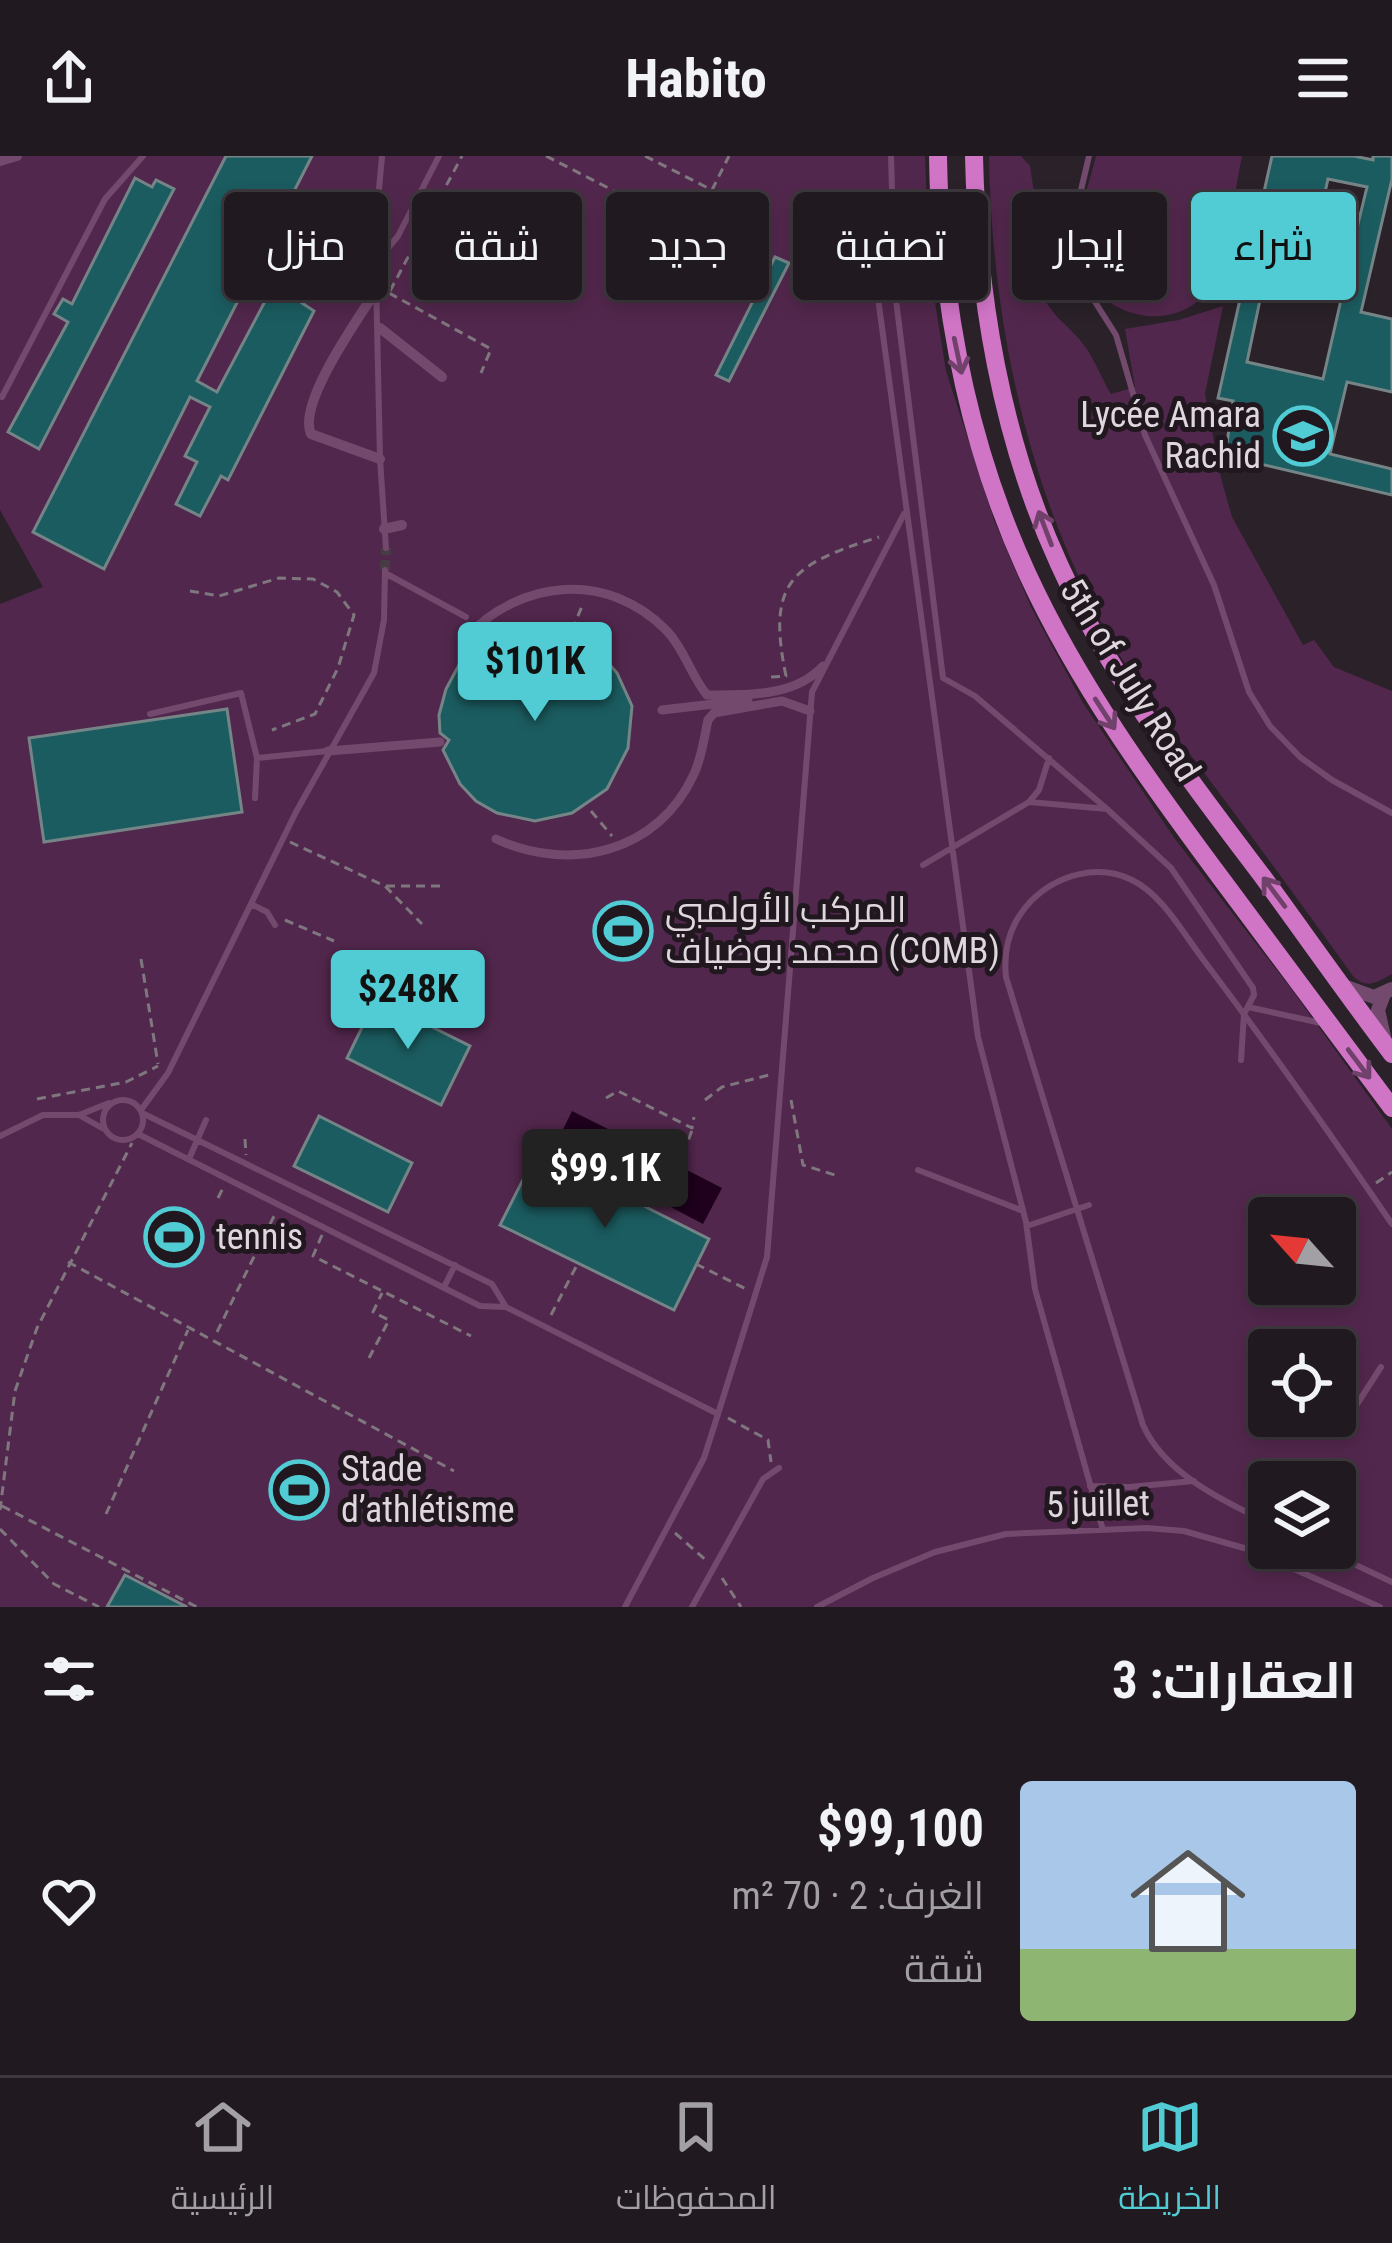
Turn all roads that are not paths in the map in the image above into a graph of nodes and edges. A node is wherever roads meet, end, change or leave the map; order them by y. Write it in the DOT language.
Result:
graph roads {
  1 [pos="17,156"];
  2 [pos="143,156"];
  3 [pos="382,156"];
  4 [pos="440,156"];
  5 [pos="891,156"];
  6 [pos="938,156"];
  7 [pos="974,156"];
  8 [pos="1089,156"];
  9 [pos="0,161"];
  10 [pos="380,192"];
  11 [pos="388,248"];
  12 [pos="376,300"];
  13 [pos="381,300"];
  14 [pos="878,300"];
  15 [pos="380,328"];
  16 [pos="442,377"];
  17 [pos="2,397"];
  18 [pos="380,459"];
  19 [pos="904,513"];
  20 [pos="402,525"];
  21 [pos="384,529"];
  22 [pos="386,548"];
  23 [pos="466,617"];
  24 [pos="465,638"];
  25 [pos="823,666"];
  26 [pos="926,671"];
  27 [pos="943,678"];
  28 [pos="748,700"];
  29 [pos="662,710"];
  30 [pos="810,712"];
  31 [pos="150,714"];
  32 [pos="440,742"];
  33 [pos="328,751"];
  34 [pos="257,758"];
  35 [pos="1049,758"];
  36 [pos="255,798"];
  37 [pos="1029,802"];
  38 [pos="1108,809"];
  39 [pos="1392,813"];
  40 [pos="496,839"];
  41 [pos="923,865"];
  42 [pos="251,904"];
  43 [pos="275,925"];
  44 [pos="1344,986"];
  45 [pos="1388,992"];
  46 [pos="1246,1011"];
  47 [pos="1331,1026"];
  48 [pos="1389,1050"];
  49 [pos="1241,1060"];
  50 [pos="115,1102"];
  51 [pos="1392,1108"];
  52 [pos="141,1111"];
  53 [pos="79,1115"];
  54 [pos="206,1120"];
  55 [pos="105,1130"];
  56 [pos="137,1135"];
  57 [pos="0,1136"];
  58 [pos="198,1139"];
  59 [pos="189,1159"];
  60 [pos="918,1170"];
  61 [pos="1089,1205"];
  62 [pos="1023,1210"];
  63 [pos="1392,1224"];
  64 [pos="1027,1226"];
  65 [pos="455,1265"];
  66 [pos="444,1287"];
  67 [pos="506,1307"];
  68 [pos="1381,1367"];
  69 [pos="1356,1406"];
  70 [pos="718,1414"];
  71 [pos="776,1469"];
  72 [pos="1197,1481"];
  73 [pos="1090,1486"];
  74 [pos="1248,1512"];
  75 [pos="1103,1529"];
  76 [pos="1356,1565"];
  77 [pos="1392,1582"];
  78 [pos="625,1607"];
  79 [pos="692,1607"];
  80 [pos="817,1607"];
  81 [pos="1380,1607"];
  1 -- 9 [label="street"];
  2 -- 17 [label="lane"];
  3 -- 10 [label="lane"];
  4 -- 11 [label="lane"];
  5 -- 27 [label="lane"];
  6 -- 47 [label="highway, 5th of July Road, one-way"];
  44 -- 7 [label="highway, 5th of July Road, one-way"];
  8 -- 39 [label="lane"];
  12 -- 18 [label="street"];
  13 -- 15 [label="lane"];
  14 -- 19 [label="lane"];
  15 -- 16 [label="street"];
  15 -- 18 [label="lane"];
  18 -- 21 [label="lane"];
  19 -- 25 [label="lane"];
  19 -- 26 [label="lane"];
  20 -- 21 [label="street"];
  21 -- 22 [label="lane"];
  23 -- 33 [label="lane"];
  24 -- 28 [label="street"];
  25 -- 28 [label="street"];
  25 -- 30 [label="lane"];
  26 -- 27 [label="lane"];
  26 -- 62 [label="lane"];
  27 -- 35 [label="lane"];
  28 -- 29 [label="street"];
  28 -- 30 [label="street"];
  28 -- 40 [label="street"];
  30 -- 70 [label="lane"];
  31 -- 34 [label="lane"];
  32 -- 33 [label="street"];
  33 -- 34 [label="lane"];
  33 -- 42 [label="lane"];
  34 -- 36 [label="lane"];
  35 -- 37 [label="lane"];
  35 -- 38 [label="lane"];
  37 -- 38 [label="lane"];
  37 -- 41 [label="lane"];
  38 -- 46 [label="lane"];
  42 -- 43 [label="lane"];
  42 -- 52 [label="lane"];
  44 -- 45 [label="street"];
  44 -- 48 [label="highway, 5th of July Road"];
  45 -- 48 [label="street"];
  46 -- 47 [label="lane"];
  46 -- 49 [label="lane"];
  46 -- 63 [label="lane"];
  46 -- 72 [label="lane"];
  47 -- 51 [label="highway, 5th of July Road, one-way"];
  50 -- 52 [label="lane"];
  50 -- 53 [label="lane"];
  50 -- 55 [label="lane"];
  52 -- 56 [label="lane"];
  52 -- 58 [label="lane"];
  53 -- 55 [label="lane"];
  53 -- 57 [label="lane"];
  54 -- 58 [label="lane"];
  55 -- 56 [label="lane"];
  56 -- 59 [label="lane"];
  58 -- 59 [label="lane"];
  58 -- 65 [label="lane"];
  59 -- 66 [label="lane"];
  60 -- 62 [label="lane"];
  61 -- 64 [label="lane"];
  62 -- 64 [label="lane"];
  64 -- 73 [label="lane"];
  65 -- 66 [label="lane"];
  65 -- 67 [label="lane"];
  66 -- 67 [label="lane"];
  67 -- 70 [label="lane"];
  68 -- 69 [label="lane"];
  70 -- 78 [label="lane"];
  71 -- 79 [label="lane"];
  72 -- 73 [label="lane"];
  72 -- 74 [label="lane"];
  73 -- 75 [label="lane"];
  75 -- 80 [label="lane, 5 juillet"];
  75 -- 81 [label="lane, 5 juillet"];
  76 -- 77 [label="lane"];
}
